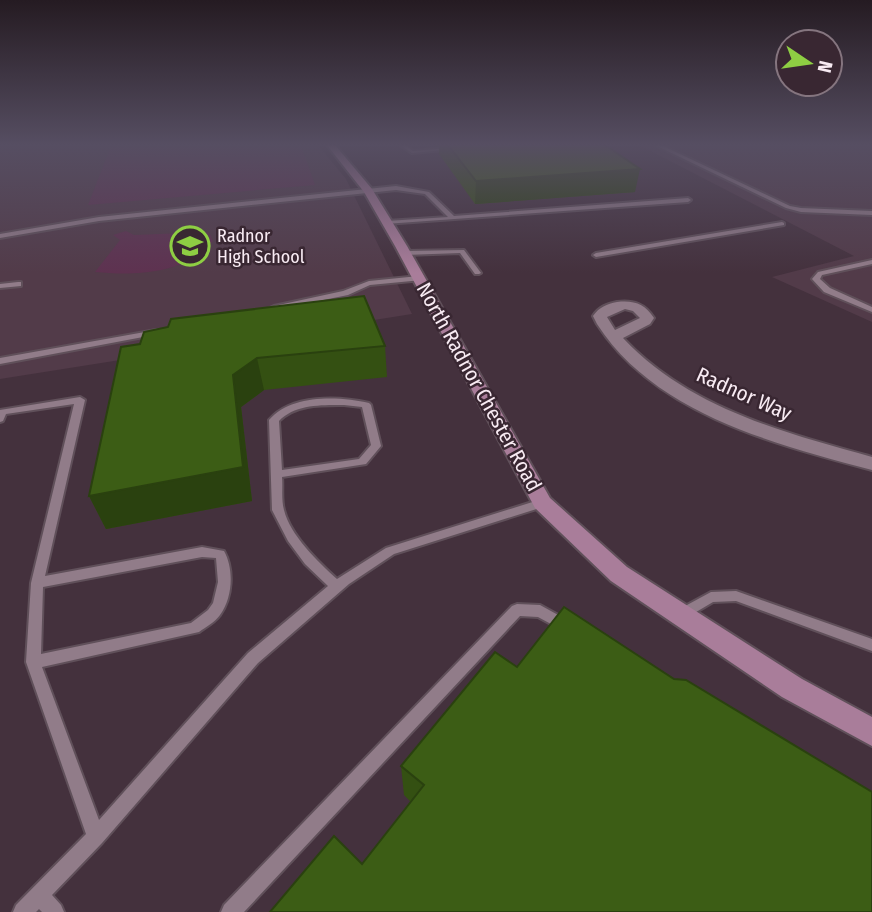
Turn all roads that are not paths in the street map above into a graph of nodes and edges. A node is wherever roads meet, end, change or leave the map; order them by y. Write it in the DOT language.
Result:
graph roads {
  1 [pos="365,188"];
  2 [pos="747,188"];
  3 [pos="368,191"];
  4 [pos="688,200"];
  5 [pos="872,213"];
  6 [pos="453,218"];
  7 [pos="387,223"];
  8 [pos="782,224"];
  9 [pos="0,236"];
  10 [pos="405,253"];
  11 [pos="596,255"];
  12 [pos="872,262"];
  13 [pos="477,273"];
  14 [pos="419,278"];
  15 [pos="18,284"];
  16 [pos="0,286"];
  17 [pos="265,310"];
  18 [pos="872,310"];
  19 [pos="172,329"];
  20 [pos="614,336"];
  21 [pos="0,361"];
  22 [pos="1,415"];
  23 [pos="872,464"];
  24 [pos="278,474"];
  25 [pos="542,503"];
  26 [pos="37,583"];
  27 [pos="337,587"];
  28 [pos="681,615"];
  29 [pos="577,633"];
  30 [pos="872,645"];
  31 [pos="33,662"];
  32 [pos="872,732"];
  33 [pos="96,837"];
  34 [pos="40,895"];
  35 [pos="23,912"];
  36 [pos="54,912"];
  37 [pos="231,912"];
  1 -- 3 [label="main road, North Radnor Chester Road"];
  2 -- 5 [label="lane"];
  3 -- 6 [label="lane"];
  3 -- 7 [label="main road, North Radnor Chester Road"];
  3 -- 9 [label="lane"];
  4 -- 6 [label="lane"];
  6 -- 7 [label="lane"];
  7 -- 10 [label="main road, North Radnor Chester Road"];
  8 -- 11 [label="lane"];
  10 -- 13 [label="lane"];
  10 -- 14 [label="main road, North Radnor Chester Road"];
  12 -- 18 [label="lane"];
  14 -- 17 [label="lane"];
  14 -- 25 [label="main road, North Radnor Chester Road"];
  15 -- 16 [label="lane"];
  19 -- 21 [label="lane"];
  20 -- 23 [label="street, Radnor Way"];
  22 -- 26 [label="lane"];
  24 -- 24 [label="lane"];
  24 -- 27 [label="lane"];
  25 -- 27 [label="lane"];
  25 -- 28 [label="main road, North Radnor Chester Road"];
  26 -- 31 [label="lane"];
  26 -- 31 [label="lane"];
  27 -- 33 [label="lane"];
  28 -- 30 [label="lane"];
  28 -- 32 [label="main road, North Radnor Chester Road"];
  29 -- 37 [label="lane"];
  31 -- 33 [label="lane"];
  33 -- 34 [label="lane"];
  34 -- 35 [label="lane"];
  34 -- 36 [label="lane"];
}
